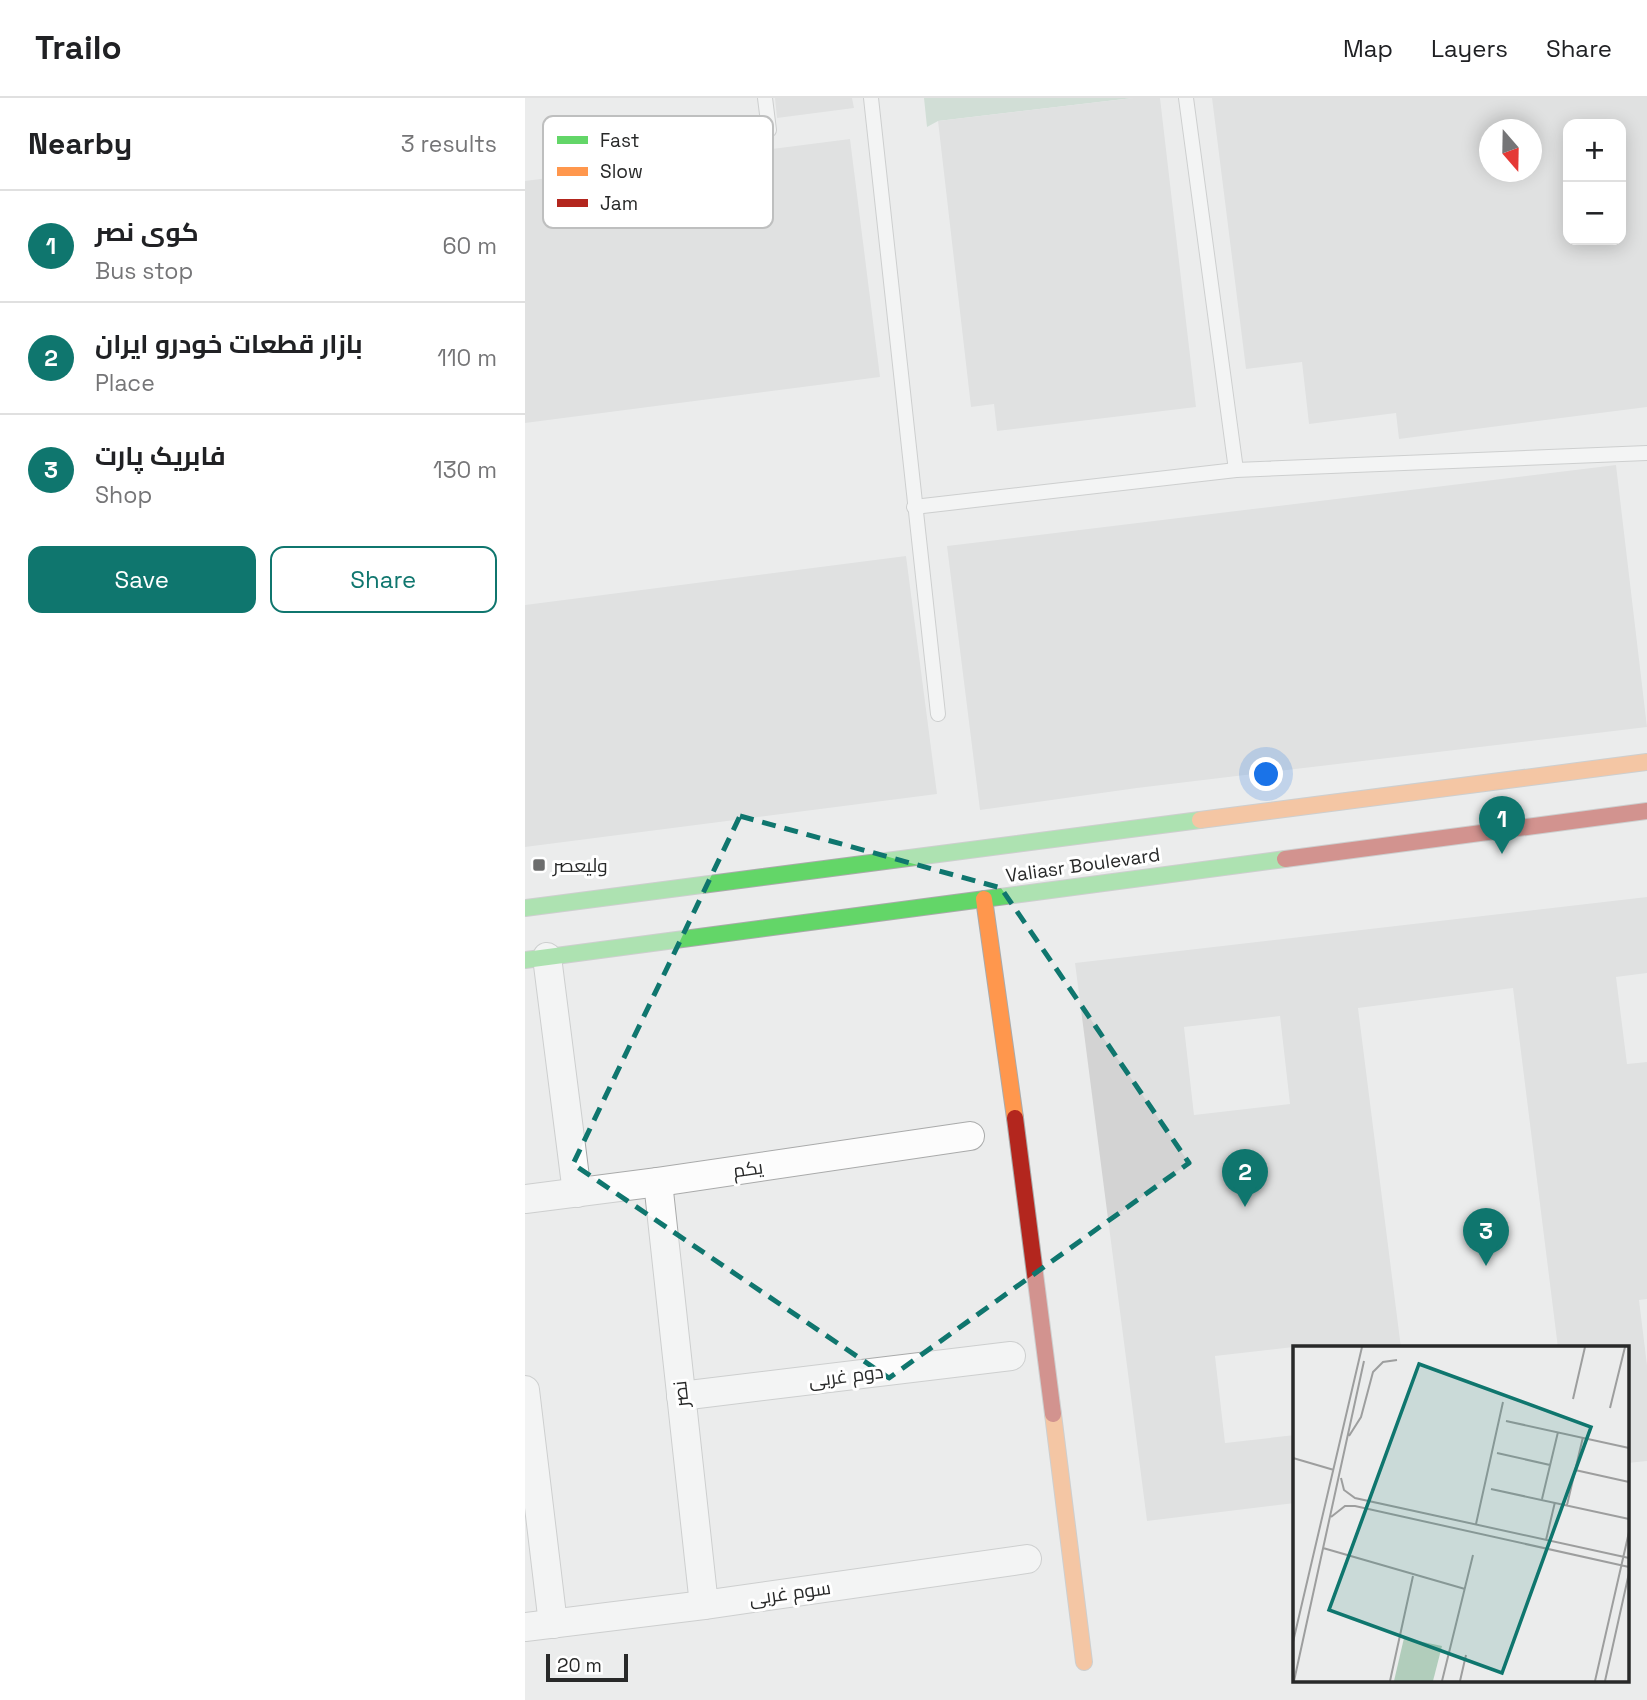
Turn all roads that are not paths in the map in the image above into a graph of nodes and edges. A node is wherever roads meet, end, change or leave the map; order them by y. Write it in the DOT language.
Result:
graph roads {
  1 [pos="765,98"];
  2 [pos="871,98"];
  3 [pos="1186,98"];
  4 [pos="767,116"];
  5 [pos="1647,453"];
  6 [pos="1236,470"];
  7 [pos="914,507"];
  8 [pos="938,714"];
  9 [pos="1647,762"];
  10 [pos="1538,776"];
  11 [pos="1647,811"];
  12 [pos="1553,823"];
  13 [pos="984,899"];
  14 [pos="525,908"];
  15 [pos="536,959"];
  16 [pos="970,1136"];
  17 [pos="658,1182"];
  18 [pos="577,1192"];
  19 [pos="525,1199"];
  20 [pos="1011,1356"];
  21 [pos="525,1390"];
  22 [pos="681,1396"];
  23 [pos="527,1421"];
  24 [pos="1027,1559"];
  25 [pos="704,1605"];
  26 [pos="553,1623"];
  27 [pos="525,1627"];
  28 [pos="1084,1662"];
  1 -- 4 [label="lane"];
  2 -- 7 [label="lane"];
  3 -- 6 [label="lane"];
  5 -- 6 [label="lane"];
  6 -- 7 [label="lane"];
  7 -- 8 [label="lane"];
  9 -- 10 [label="main road, Valiasr Boulevard"];
  10 -- 12 [label="main road"];
  10 -- 14 [label="main road, Valiasr Boulevard"];
  11 -- 12 [label="main road, Valiasr Boulevard"];
  12 -- 13 [label="main road, Valiasr Boulevard"];
  13 -- 15 [label="main road, Valiasr Boulevard"];
  13 -- 28 [label="main road"];
  15 -- 18 [label="street"];
  16 -- 17 [label="street, یکم"];
  17 -- 18 [label="street, یکم"];
  17 -- 22 [label="street, نصر"];
  18 -- 19 [label="street, یکم"];
  20 -- 22 [label="street, دوم غربی"];
  21 -- 23 [label="street"];
  22 -- 25 [label="street, نصر"];
  23 -- 26 [label="street"];
  24 -- 25 [label="street, سوم غربی"];
  25 -- 26 [label="street, سوم غربی"];
  26 -- 27 [label="street, سوم غربی"];
}
